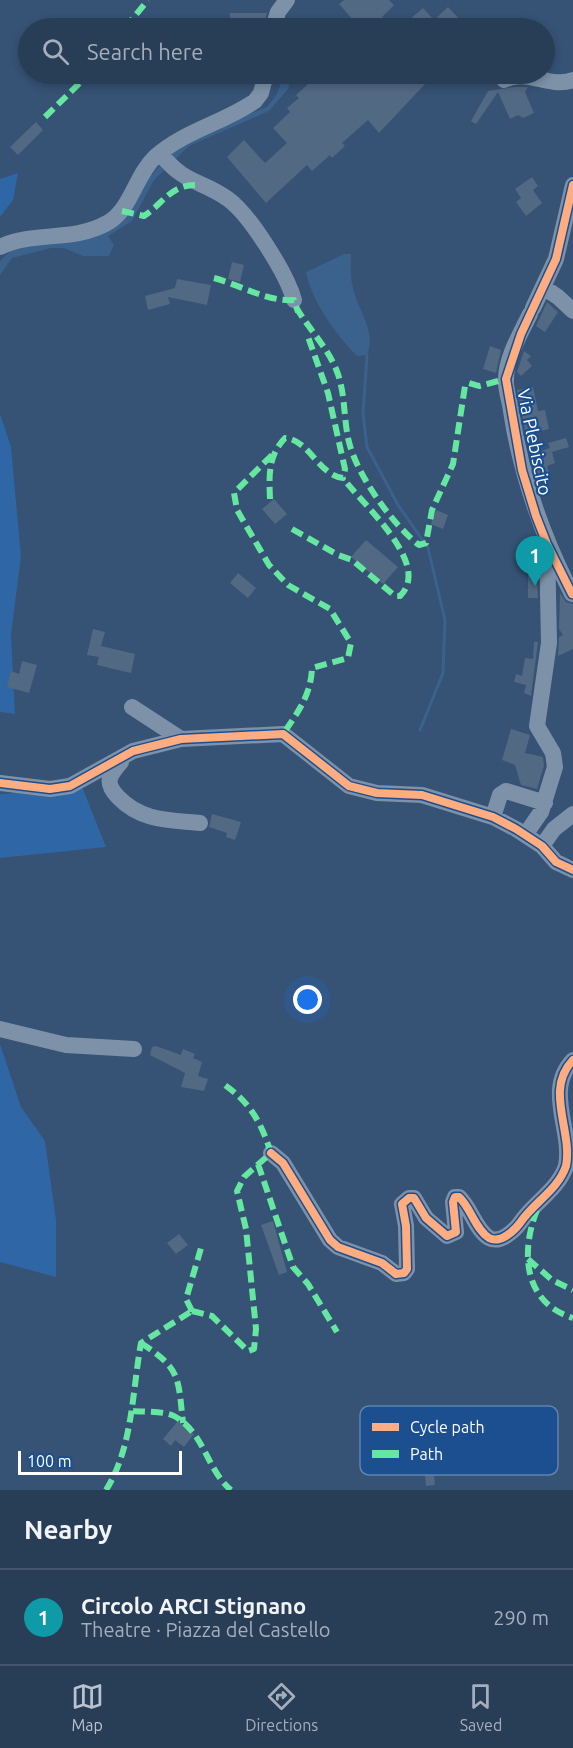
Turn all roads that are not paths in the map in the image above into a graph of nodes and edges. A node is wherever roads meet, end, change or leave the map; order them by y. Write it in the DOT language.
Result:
graph roads {
  1 [pos="287,0"];
  2 [pos="276,18"];
  3 [pos="573,80"];
  4 [pos="555,82"];
  5 [pos="263,84"];
  6 [pos="160,153"];
  7 [pos="573,184"];
  8 [pos="0,247"];
  9 [pos="543,287"];
  10 [pos="294,300"];
  11 [pos="573,311"];
  12 [pos="547,544"];
  13 [pos="572,594"];
  14 [pos="132,707"];
  15 [pos="181,739"];
  16 [pos="127,755"];
  17 [pos="0,783"];
  18 [pos="544,803"];
  19 [pos="573,814"];
  20 [pos="493,817"];
  21 [pos="200,823"];
  22 [pos="525,835"];
  23 [pos="542,846"];
  24 [pos="573,870"];
  25 [pos="0,1029"];
  26 [pos="134,1049"];
  27 [pos="573,1060"];
  28 [pos="271,1153"];
  1 -- 2 [label="street"];
  3 -- 4 [label="street"];
  5 -- 6 [label="street"];
  6 -- 8 [label="street"];
  6 -- 10 [label="street"];
  7 -- 9 [label="street, Via Plebiscito"];
  9 -- 11 [label="street"];
  9 -- 12 [label="street, Via Plebiscito"];
  12 -- 13 [label="street"];
  12 -- 18 [label="street"];
  14 -- 15 [label="street"];
  15 -- 16 [label="street"];
  15 -- 20 [label="street"];
  16 -- 17 [label="street"];
  16 -- 21 [label="street"];
  18 -- 20 [label="street"];
  18 -- 22 [label="street"];
  19 -- 23 [label="street"];
  20 -- 22 [label="street"];
  22 -- 23 [label="street"];
  23 -- 24 [label="street"];
  25 -- 26 [label="street"];
  27 -- 28 [label="street"];
}
